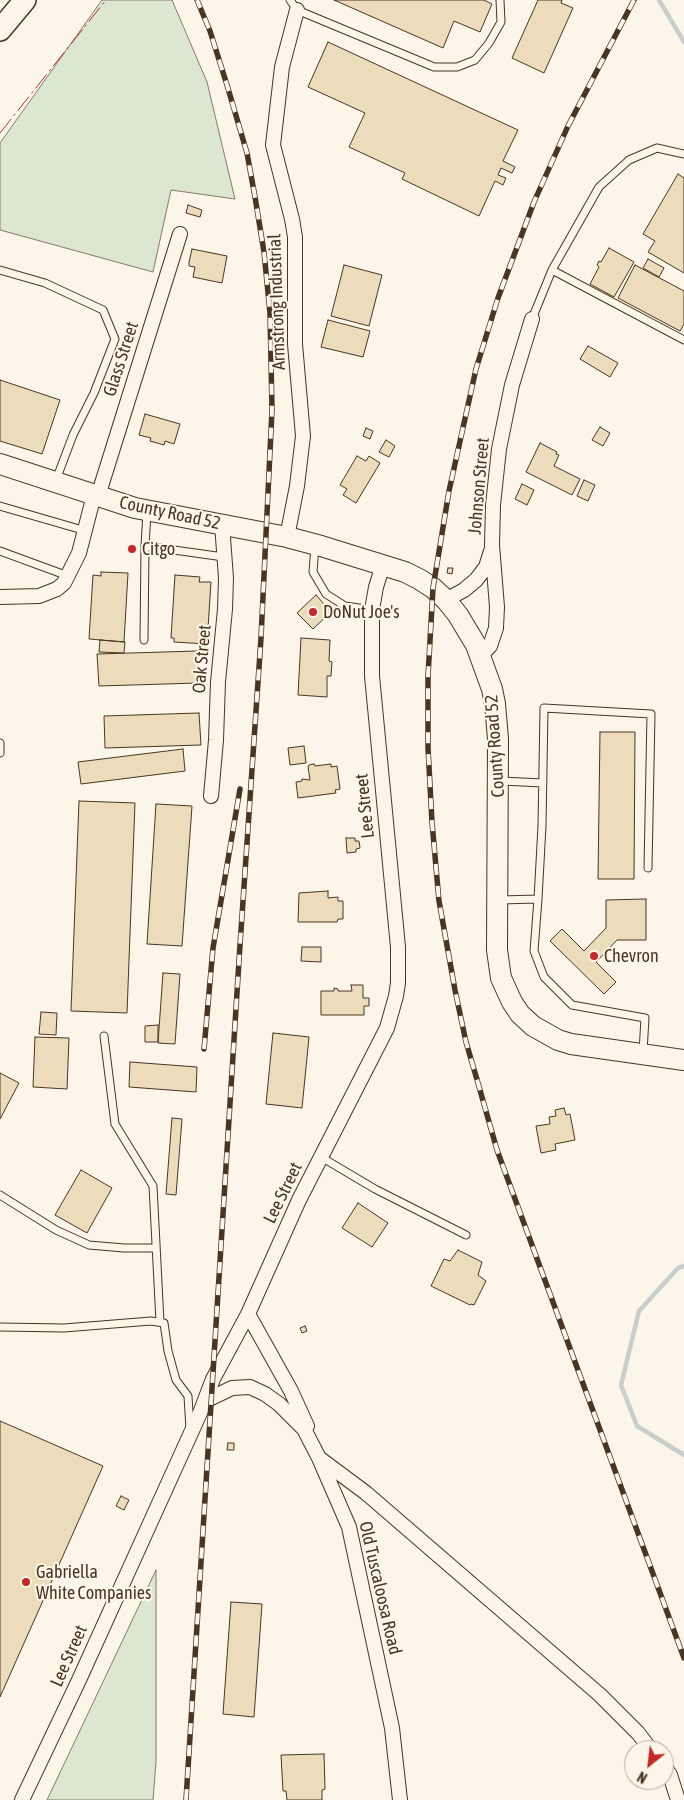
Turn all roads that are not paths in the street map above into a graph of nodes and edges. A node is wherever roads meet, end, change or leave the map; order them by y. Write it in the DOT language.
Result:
graph roads {
  1 [pos="25,0"];
  2 [pos="500,0"];
  3 [pos="294,5"];
  4 [pos="0,30"];
  5 [pos="684,154"];
  6 [pos="180,234"];
  7 [pos="0,270"];
  8 [pos="552,270"];
  9 [pos="532,319"];
  10 [pos="684,340"];
  11 [pos="0,464"];
  12 [pos="55,482"];
  13 [pos="96,496"];
  14 [pos="0,506"];
  15 [pos="147,510"];
  16 [pos="222,524"];
  17 [pos="86,532"];
  18 [pos="287,537"];
  19 [pos="315,545"];
  20 [pos="492,545"];
  21 [pos="145,546"];
  22 [pos="0,552"];
  23 [pos="224,557"];
  24 [pos="383,565"];
  25 [pos="68,576"];
  26 [pos="0,597"];
  27 [pos="446,600"];
  28 [pos="372,610"];
  29 [pos="144,640"];
  30 [pos="481,655"];
  31 [pos="0,742"];
  32 [pos="0,752"];
  33 [pos="498,781"];
  34 [pos="543,783"];
  35 [pos="211,796"];
  36 [pos="648,868"];
  37 [pos="538,899"];
  38 [pos="497,900"];
  39 [pos="104,1036"];
  40 [pos="643,1055"];
  41 [pos="684,1060"];
  42 [pos="321,1157"];
  43 [pos="0,1195"];
  44 [pos="466,1236"];
  45 [pos="156,1248"];
  46 [pos="248,1314"];
  47 [pos="160,1322"];
  48 [pos="0,1327"];
  49 [pos="205,1401"];
  50 [pos="190,1432"];
  51 [pos="319,1458"];
  52 [pos="644,1740"];
  53 [pos="674,1788"];
  54 [pos="22,1800"];
  55 [pos="400,1800"];
  56 [pos="678,1800"];
  1 -- 4 [label="main road"];
  2 -- 3 [label="lane"];
  3 -- 18 [label="street, Armstrong Industrial"];
  5 -- 8 [label="lane"];
  6 -- 13 [label="street, Glass Street"];
  7 -- 12 [label="lane"];
  8 -- 9 [label="lane"];
  8 -- 10 [label="lane"];
  9 -- 20 [label="street, Johnson Street"];
  11 -- 12 [label="street, County Road 52"];
  12 -- 13 [label="street, County Road 52"];
  13 -- 15 [label="street, County Road 52"];
  13 -- 17 [label="street, Glass Street"];
  14 -- 17 [label="lane"];
  15 -- 16 [label="street, County Road 52"];
  15 -- 21 [label="lane"];
  16 -- 18 [label="street, County Road 52"];
  16 -- 23 [label="street, Oak Street"];
  17 -- 25 [label="street, Glass Street"];
  18 -- 19 [label="street, County Road 52"];
  19 -- 24 [label="street, County Road 52"];
  19 -- 28 [label="lane"];
  20 -- 27 [label="street"];
  20 -- 30 [label="street, Johnson Street"];
  21 -- 23 [label="lane"];
  21 -- 29 [label="lane"];
  22 -- 25 [label="lane"];
  23 -- 35 [label="street, Oak Street"];
  24 -- 27 [label="street, County Road 52"];
  24 -- 28 [label="street, Lee Street"];
  25 -- 26 [label="street"];
  27 -- 30 [label="street, County Road 52"];
  28 -- 42 [label="street, Lee Street"];
  30 -- 33 [label="street, County Road 52"];
  31 -- 32 [label="lane"];
  33 -- 34 [label="lane"];
  33 -- 38 [label="street, County Road 52"];
  34 -- 36 [label="lane"];
  34 -- 37 [label="lane"];
  37 -- 38 [label="lane"];
  37 -- 40 [label="lane"];
  38 -- 40 [label="street, County Road 52"];
  39 -- 45 [label="lane"];
  40 -- 41 [label="street, County Road 52"];
  42 -- 44 [label="lane"];
  42 -- 46 [label="street, Lee Street"];
  43 -- 45 [label="lane"];
  45 -- 47 [label="lane"];
  46 -- 49 [label="street, Lee Street"];
  46 -- 51 [label="street, Old Tuscaloosa Road"];
  47 -- 48 [label="lane"];
  47 -- 50 [label="lane"];
  49 -- 50 [label="street, Lee Street"];
  49 -- 51 [label="street"];
  50 -- 54 [label="street, Lee Street"];
  51 -- 52 [label="street"];
  51 -- 55 [label="street, Old Tuscaloosa Road"];
  53 -- 56 [label="street"];
}
